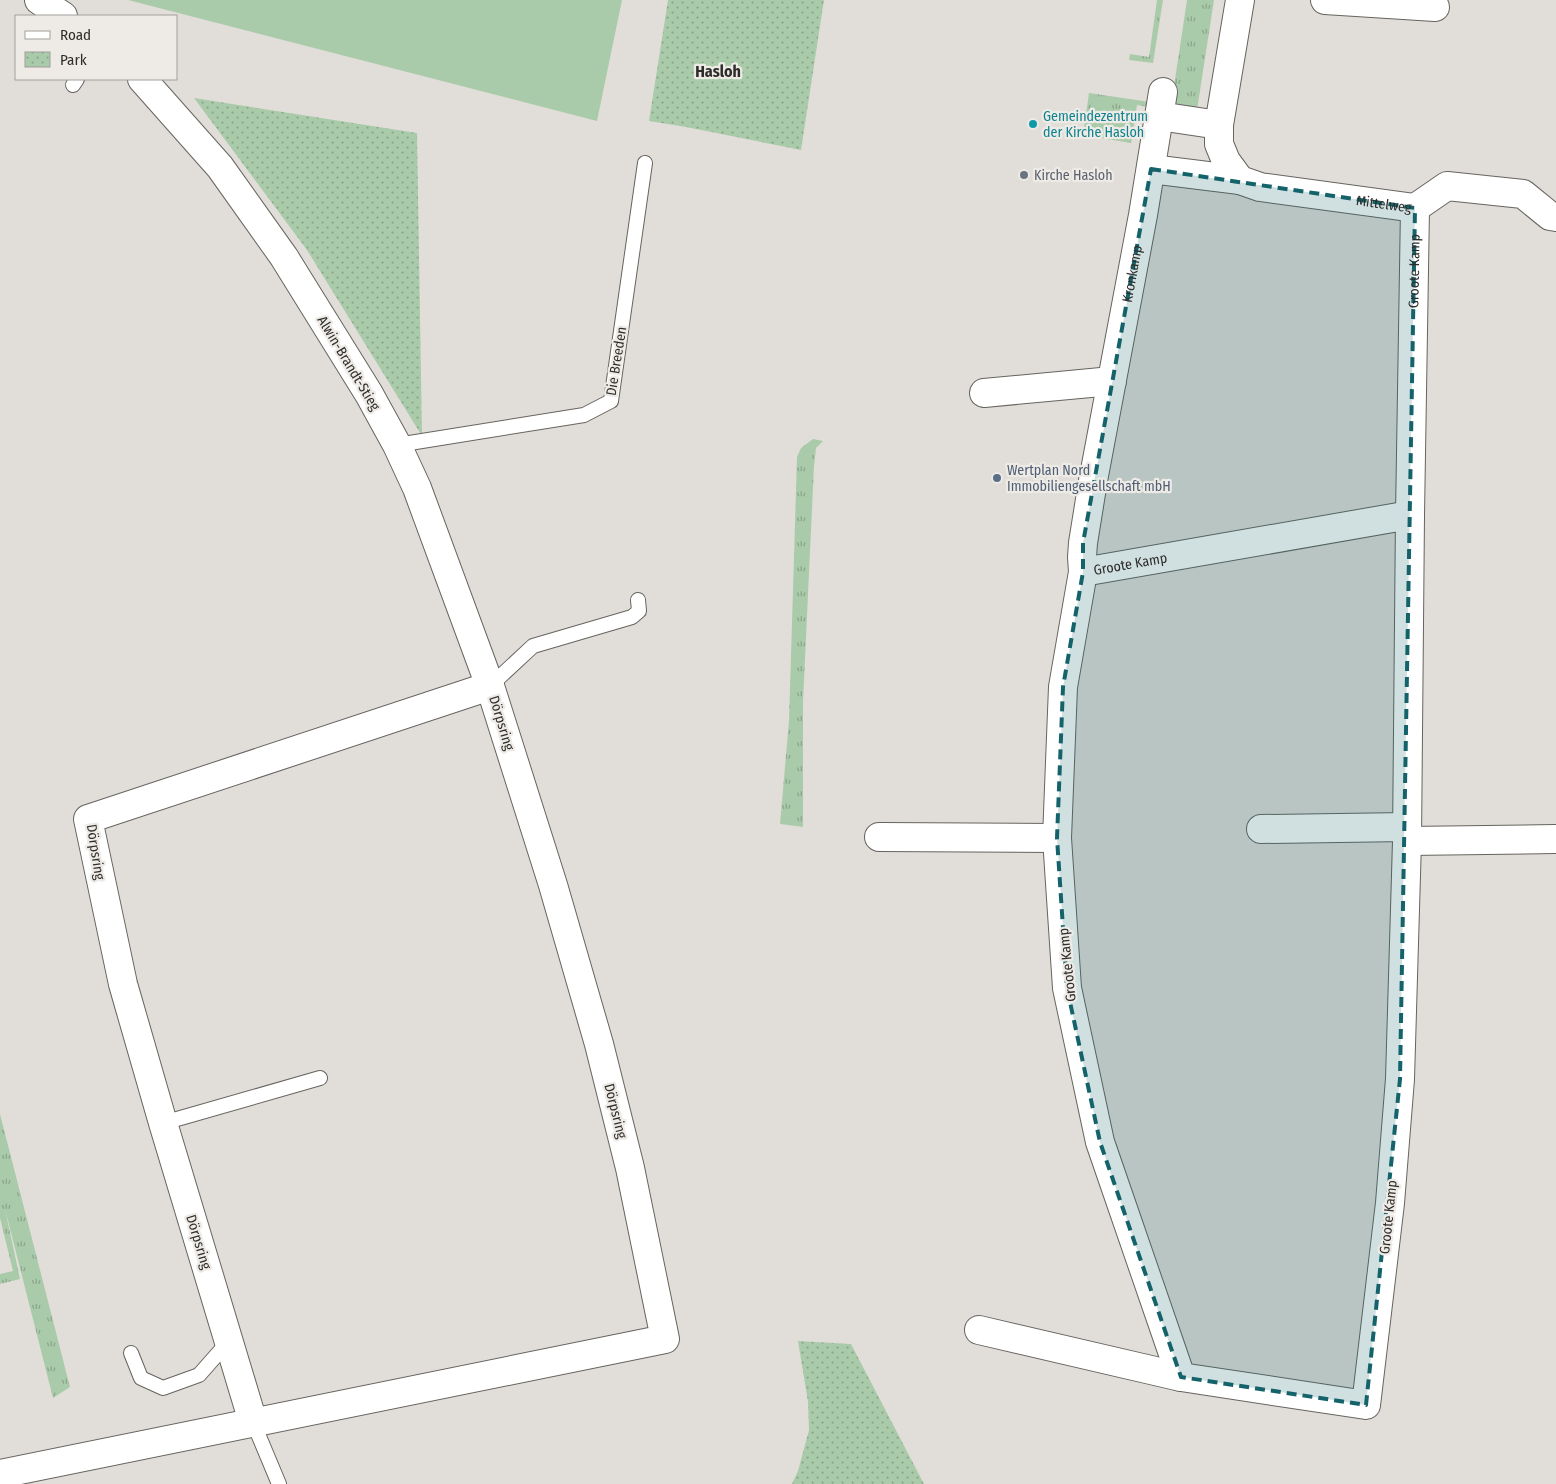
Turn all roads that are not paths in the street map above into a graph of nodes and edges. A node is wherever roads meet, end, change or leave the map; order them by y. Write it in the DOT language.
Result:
graph roads {
  1 [pos="39,0"];
  2 [pos="1240,0"];
  3 [pos="1325,0"];
  4 [pos="1435,7"];
  5 [pos="62,15"];
  6 [pos="143,80"];
  7 [pos="1219,135"];
  8 [pos="645,162"];
  9 [pos="1151,168"];
  10 [pos="1240,180"];
  11 [pos="1415,208"];
  12 [pos="1556,217"];
  13 [pos="1112,381"];
  14 [pos="984,393"];
  15 [pos="397,445"];
  16 [pos="1410,515"];
  17 [pos="1084,572"];
  18 [pos="638,600"];
  19 [pos="490,686"];
  20 [pos="1261,829"];
  21 [pos="1407,834"];
  22 [pos="879,837"];
  23 [pos="1057,838"];
  24 [pos="1556,839"];
  25 [pos="320,1078"];
  26 [pos="163,1123"];
  27 [pos="979,1330"];
  28 [pos="229,1341"];
  29 [pos="131,1353"];
  30 [pos="1181,1377"];
  31 [pos="253,1422"];
  32 [pos="0,1474"];
  33 [pos="279,1484"];
  1 -- 5 [label="street"];
  2 -- 7 [label="street"];
  3 -- 4 [label="street"];
  6 -- 15 [label="street, Alwin-Brandt-Stieg"];
  7 -- 9 [label="street, Kronkamp"];
  7 -- 10 [label="street"];
  8 -- 15 [label="lane, Die Breeden"];
  9 -- 10 [label="street"];
  9 -- 13 [label="street, Kronkamp"];
  10 -- 11 [label="street, Mittelweg"];
  11 -- 12 [label="street, Mittelweg"];
  11 -- 16 [label="street, Groote Kamp"];
  13 -- 14 [label="street"];
  13 -- 17 [label="street, Kronkamp"];
  15 -- 19 [label="street, Alwin-Brandt-Stieg"];
  16 -- 17 [label="street, Groote Kamp"];
  16 -- 21 [label="street, Groote Kamp"];
  17 -- 23 [label="street, Groote Kamp"];
  18 -- 19 [label="lane"];
  19 -- 26 [label="street, Dörpsring"];
  19 -- 31 [label="street, Dörpsring"];
  20 -- 21 [label="street"];
  21 -- 24 [label="street"];
  21 -- 30 [label="street, Groote Kamp"];
  22 -- 23 [label="street"];
  23 -- 30 [label="street, Groote Kamp"];
  25 -- 26 [label="lane"];
  26 -- 28 [label="street, Dörpsring"];
  27 -- 30 [label="street, Groote Kamp"];
  28 -- 29 [label="lane"];
  28 -- 31 [label="street, Dörpsring"];
  31 -- 32 [label="street, Dörpsring"];
  31 -- 33 [label="lane"];
}
